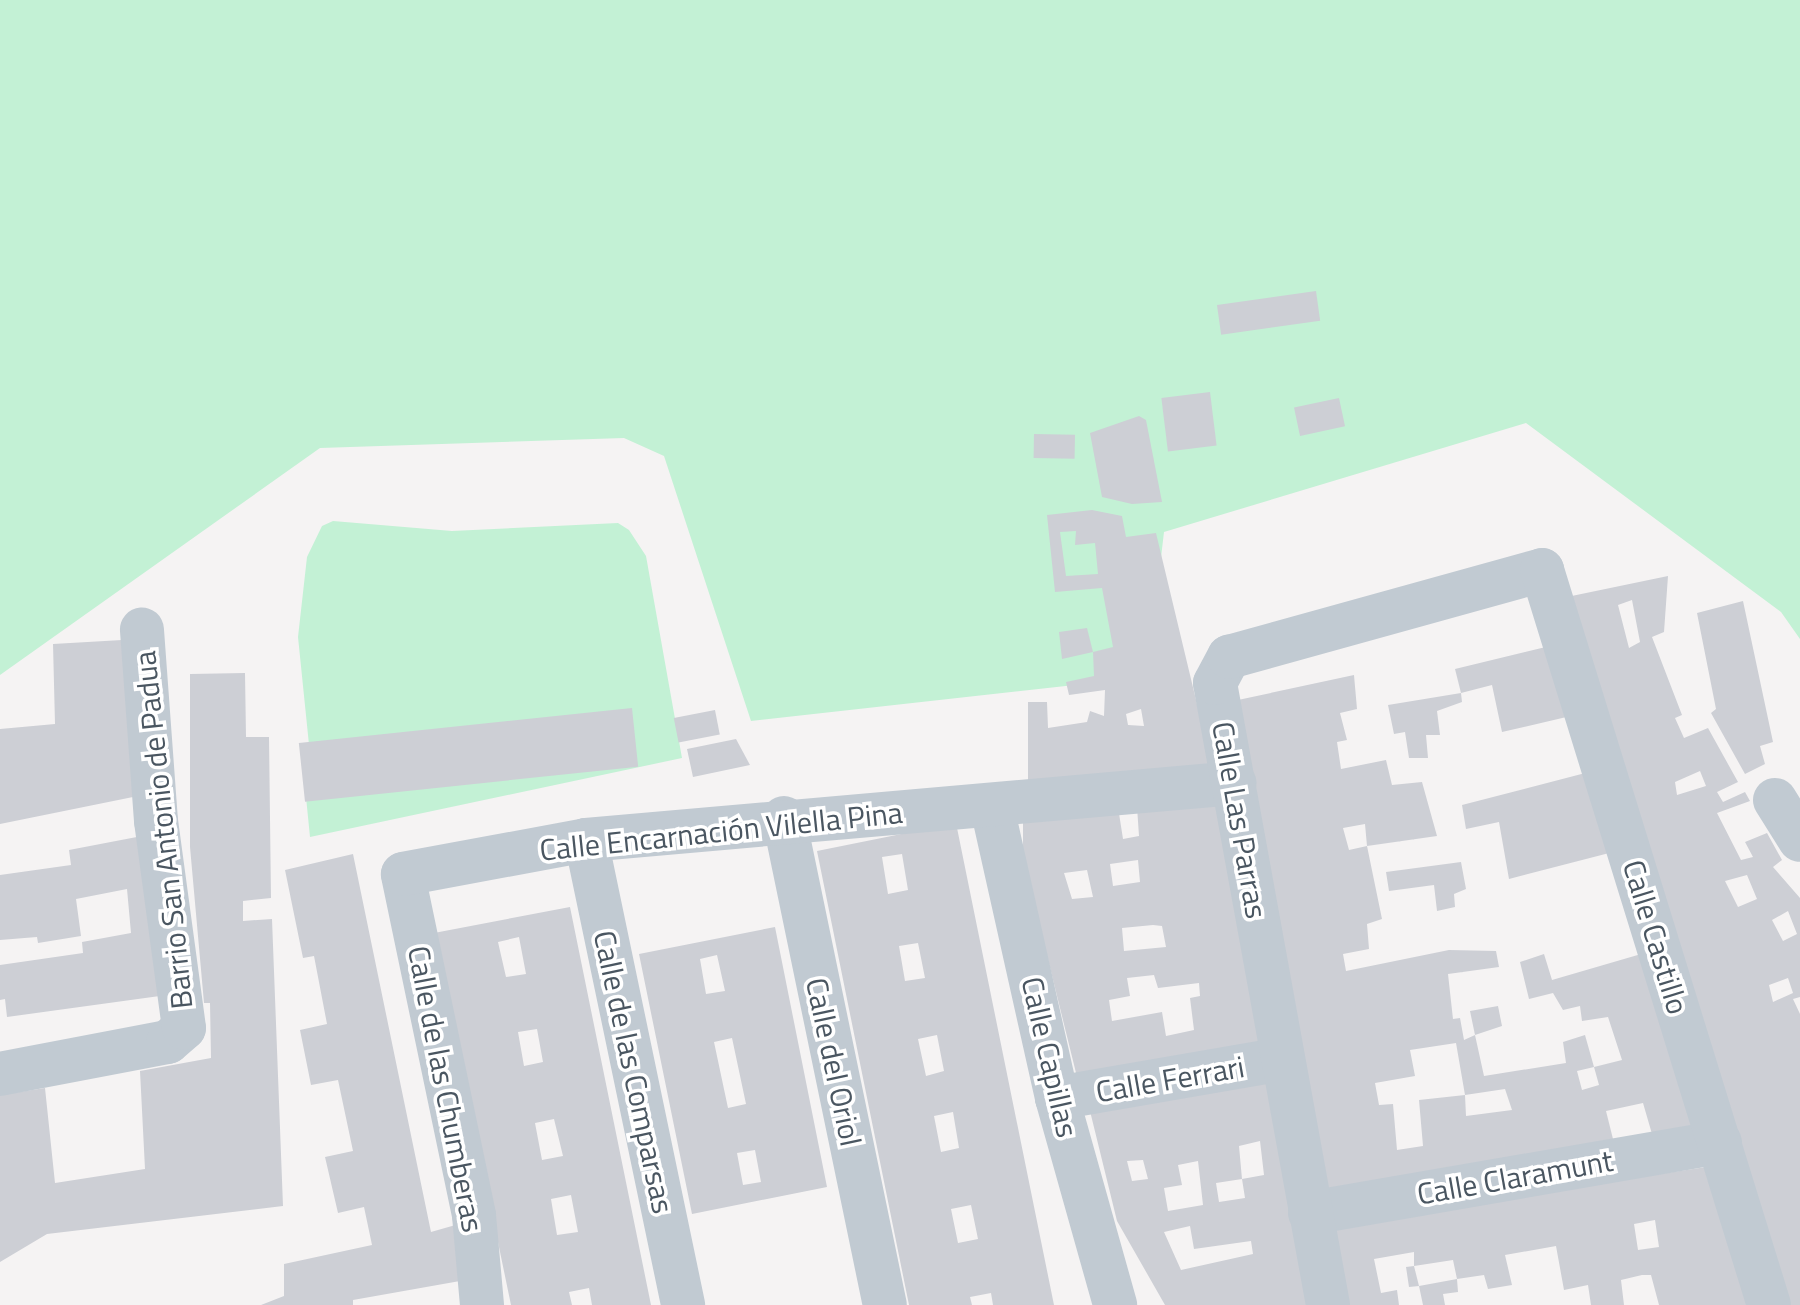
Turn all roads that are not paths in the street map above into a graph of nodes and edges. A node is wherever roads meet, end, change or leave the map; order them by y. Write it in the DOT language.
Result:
graph roads {
  1 [pos="1542,570"];
  2 [pos="142,630"];
  3 [pos="1235,783"];
  4 [pos="1775,800"];
  5 [pos="992,807"];
  6 [pos="784,818"];
  7 [pos="586,840"];
  8 [pos="1800,840"];
  9 [pos="403,874"];
  10 [pos="1282,1059"];
  11 [pos="0,1074"];
  12 [pos="1057,1098"];
  13 [pos="1720,1142"];
  14 [pos="1310,1213"];
  15 [pos="482,1305"];
  16 [pos="683,1305"];
  17 [pos="885,1305"];
  18 [pos="1115,1305"];
  19 [pos="1328,1305"];
  20 [pos="1769,1305"];
  1 -- 3 [label="street, Calle Las Parras"];
  1 -- 13 [label="street, Calle Castillo"];
  2 -- 11 [label="street, Barrio San Antonio de Padua"];
  3 -- 5 [label="street, Calle Encarnación Vilella Pina"];
  3 -- 10 [label="street, Calle Las Parras"];
  4 -- 8 [label="street"];
  5 -- 6 [label="street, Calle Encarnación Vilella Pina"];
  5 -- 12 [label="street, Calle Capillas"];
  6 -- 7 [label="street, Calle Encarnación Vilella Pina"];
  6 -- 17 [label="street, Calle del Oriol"];
  7 -- 9 [label="street, Calle Encarnación Vilella Pina"];
  7 -- 16 [label="street, Calle de las Comparsas"];
  9 -- 15 [label="street, Calle de las Chumberas"];
  10 -- 12 [label="street, Calle Ferrari"];
  10 -- 14 [label="street, Calle Las Parras"];
  12 -- 18 [label="street, Calle Capillas"];
  13 -- 14 [label="street, Calle Claramunt"];
  13 -- 20 [label="street, Calle Castillo"];
  14 -- 19 [label="street, Calle Las Parras"];
}
